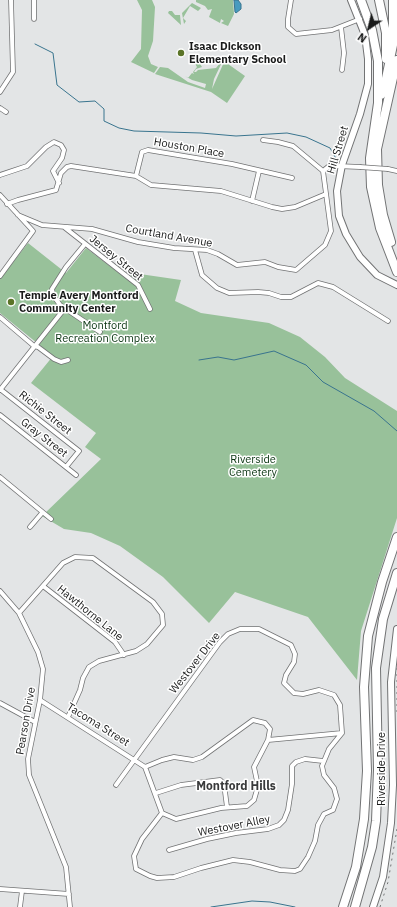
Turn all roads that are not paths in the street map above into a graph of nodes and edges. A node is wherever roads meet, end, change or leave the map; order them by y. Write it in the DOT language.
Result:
graph roads {
  1 [pos="11,0"];
  2 [pos="34,0"];
  3 [pos="292,0"];
  4 [pos="351,0"];
  5 [pos="361,0"];
  6 [pos="379,0"];
  7 [pos="393,0"];
  8 [pos="34,18"];
  9 [pos="360,19"];
  10 [pos="341,27"];
  11 [pos="397,60"];
  12 [pos="342,70"];
  13 [pos="397,84"];
  14 [pos="383,88"];
  15 [pos="0,92"];
  16 [pos="378,103"];
  17 [pos="0,108"];
  18 [pos="6,112"];
  19 [pos="383,123"];
  20 [pos="264,140"];
  21 [pos="342,165"];
  22 [pos="258,171"];
  23 [pos="323,171"];
  24 [pos="397,171"];
  25 [pos="0,175"];
  26 [pos="136,176"];
  27 [pos="292,178"];
  28 [pos="59,183"];
  29 [pos="326,194"];
  30 [pos="0,195"];
  31 [pos="252,201"];
  32 [pos="7,204"];
  33 [pos="18,215"];
  34 [pos="63,227"];
  35 [pos="85,244"];
  36 [pos="195,250"];
  37 [pos="397,258"];
  38 [pos="397,272"];
  39 [pos="0,276"];
  40 [pos="397,286"];
  41 [pos="65,308"];
  42 [pos="150,309"];
  43 [pos="0,317"];
  44 [pos="388,321"];
  45 [pos="100,332"];
  46 [pos="34,346"];
  47 [pos="68,360"];
  48 [pos="0,390"];
  49 [pos="0,415"];
  50 [pos="66,467"];
  51 [pos="76,475"];
  52 [pos="0,477"];
  53 [pos="42,513"];
  54 [pos="51,519"];
  55 [pos="30,527"];
  56 [pos="397,537"];
  57 [pos="397,573"];
  58 [pos="43,586"];
  59 [pos="0,591"];
  60 [pos="19,613"];
  61 [pos="397,629"];
  62 [pos="124,655"];
  63 [pos="40,700"];
  64 [pos="0,703"];
  65 [pos="68,717"];
  66 [pos="35,722"];
  67 [pos="342,733"];
  68 [pos="268,740"];
  69 [pos="134,759"];
  70 [pos="323,761"];
  71 [pos="145,767"];
  72 [pos="116,785"];
  73 [pos="156,793"];
  74 [pos="227,807"];
  75 [pos="162,813"];
  76 [pos="169,850"];
  77 [pos="0,889"];
  78 [pos="22,891"];
  79 [pos="69,894"];
  80 [pos="20,907"];
  81 [pos="70,907"];
  82 [pos="343,907"];
  83 [pos="356,907"];
  84 [pos="374,907"];
  1 -- 15 [label="street"];
  2 -- 8 [label="street"];
  3 -- 10 [label="street"];
  4 -- 9 [label="main road, Hill Street"];
  5 -- 16 [label="highway"];
  6 -- 14 [label="highway"];
  7 -- 14 [label="highway"];
  9 -- 10 [label="street"];
  9 -- 21 [label="main road, Hill Street"];
  10 -- 12 [label="street"];
  11 -- 19 [label="highway"];
  13 -- 19 [label="highway"];
  14 -- 16 [label="highway"];
  16 -- 38 [label="highway"];
  17 -- 18 [label="street"];
  19 -- 37 [label="highway"];
  20 -- 23 [label="street"];
  21 -- 23 [label="street"];
  21 -- 24 [label="street, bridge"];
  21 -- 40 [label="main road, Hill Street"];
  22 -- 26 [label="street, Houston Place"];
  22 -- 27 [label="street, Houston Place"];
  22 -- 31 [label="street"];
  23 -- 29 [label="street, Courtland Avenue"];
  25 -- 28 [label="street"];
  26 -- 28 [label="street"];
  26 -- 31 [label="street"];
  28 -- 32 [label="street"];
  29 -- 31 [label="street"];
  29 -- 36 [label="street, Courtland Avenue"];
  30 -- 32 [label="street, Courtland Avenue"];
  32 -- 33 [label="street, Courtland Avenue"];
  33 -- 34 [label="street, Courtland Avenue"];
  33 -- 39 [label="street"];
  34 -- 35 [label="street, Jersey Street"];
  34 -- 36 [label="street, Courtland Avenue"];
  35 -- 41 [label="street"];
  35 -- 42 [label="street, Jersey Street"];
  36 -- 44 [label="street"];
  41 -- 45 [label="street"];
  41 -- 46 [label="street"];
  43 -- 46 [label="street"];
  46 -- 47 [label="street"];
  46 -- 48 [label="street"];
  48 -- 50 [label="street, Richie Street"];
  49 -- 50 [label="street, Gray Street"];
  50 -- 51 [label="street, Gray Street"];
  52 -- 53 [label="street"];
  53 -- 54 [label="street"];
  53 -- 55 [label="street"];
  56 -- 82 [label="highway"];
  57 -- 83 [label="highway"];
  58 -- 60 [label="street"];
  58 -- 62 [label="street, Hawthorne Lane"];
  58 -- 62 [label="street"];
  59 -- 60 [label="street, Pearson Drive"];
  60 -- 63 [label="street, Pearson Drive"];
  61 -- 84 [label="main road, Riverside Drive"];
  62 -- 65 [label="street"];
  63 -- 65 [label="street, Tacoma Street"];
  63 -- 66 [label="street, Pearson Drive"];
  64 -- 66 [label="street"];
  65 -- 69 [label="street, Tacoma Street"];
  66 -- 79 [label="street, Pearson Drive"];
  67 -- 68 [label="street"];
  67 -- 69 [label="street, Westover Drive"];
  67 -- 70 [label="street"];
  68 -- 71 [label="street"];
  68 -- 74 [label="street"];
  69 -- 71 [label="street, Tacoma Street"];
  69 -- 72 [label="street"];
  70 -- 75 [label="street"];
  70 -- 76 [label="street, Westover Alley"];
  71 -- 73 [label="street"];
  73 -- 74 [label="street"];
  73 -- 75 [label="street"];
  74 -- 75 [label="street"];
  77 -- 78 [label="street"];
  78 -- 79 [label="street"];
  78 -- 80 [label="street"];
  79 -- 81 [label="street, Pearson Drive"];
}
